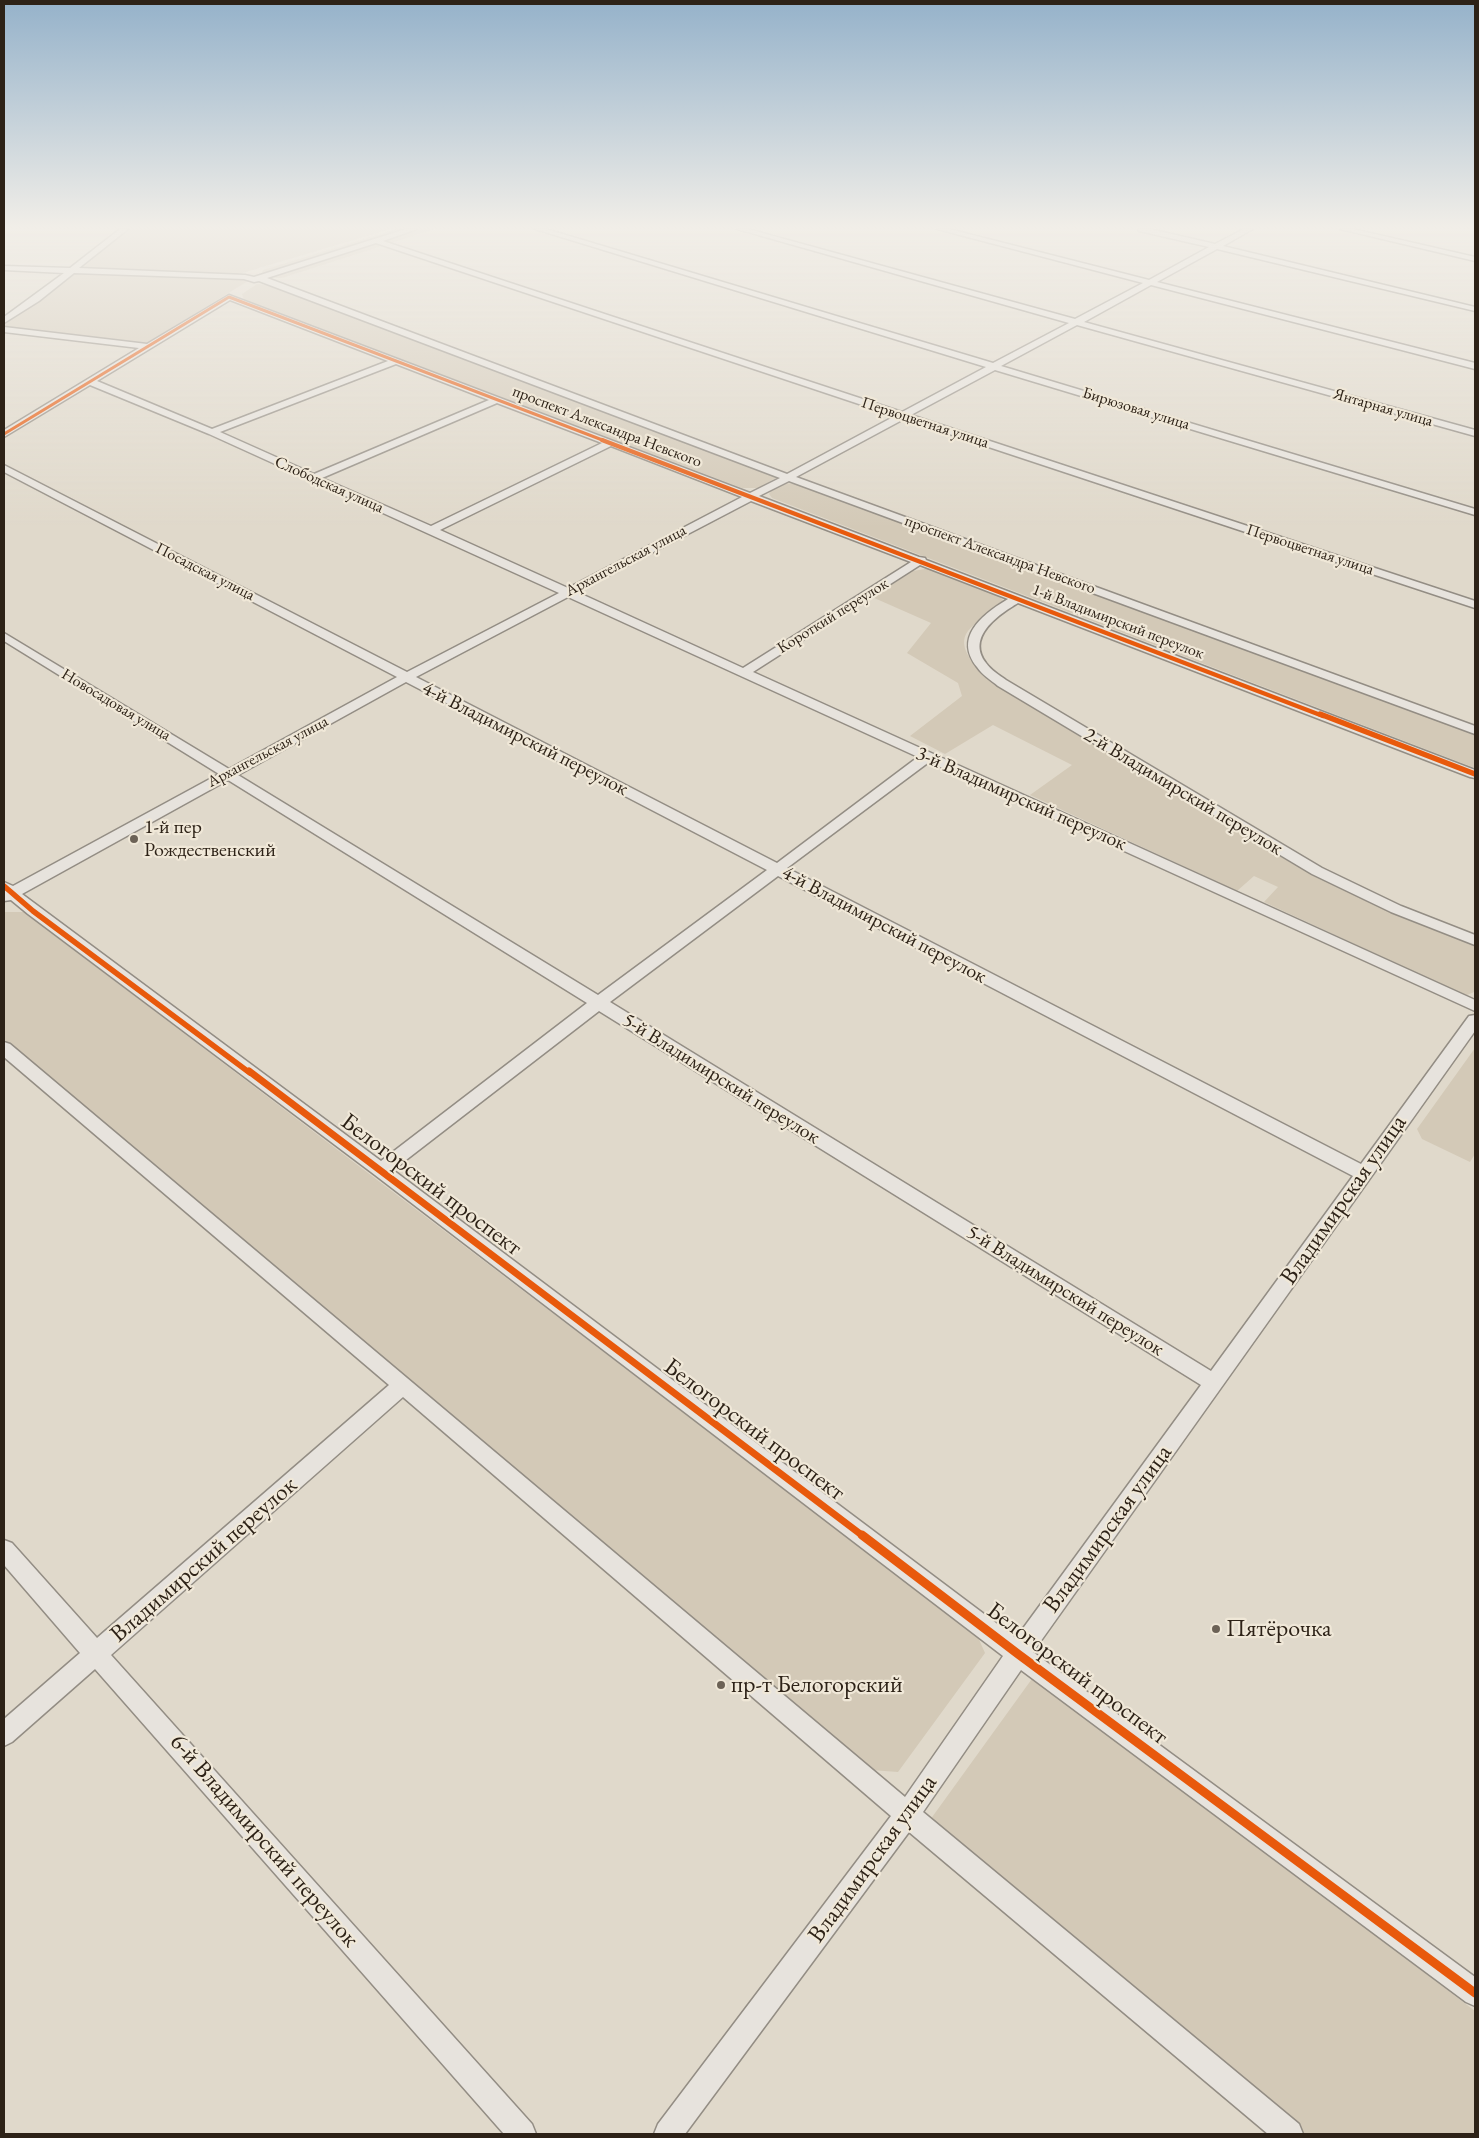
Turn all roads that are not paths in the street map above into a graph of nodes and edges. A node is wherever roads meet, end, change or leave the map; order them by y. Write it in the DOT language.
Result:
graph roads {
  1 [pos="4,329"];
  2 [pos="175,329"];
  3 [pos="312,329"];
  4 [pos="394,329"];
  5 [pos="640,329"];
  6 [pos="869,329"];
  7 [pos="1063,329"];
  8 [pos="1100,329"];
  9 [pos="1329,329"];
  10 [pos="146,346"];
  11 [pos="396,361"];
  12 [pos="993,366"];
  13 [pos="1475,366"];
  14 [pos="90,382"];
  15 [pos="496,400"];
  16 [pos="902,416"];
  17 [pos="212,432"];
  18 [pos="4,434"];
  19 [pos="1475,434"];
  20 [pos="610,443"];
  21 [pos="4,468"];
  22 [pos="787,477"];
  23 [pos="313,478"];
  24 [pos="751,495"];
  25 [pos="1475,512"];
  26 [pos="431,530"];
  27 [pos="921,560"];
  28 [pos="566,592"];
  29 [pos="1018,598"];
  30 [pos="1475,605"];
  31 [pos="4,636"];
  32 [pos="745,672"];
  33 [pos="406,677"];
  34 [pos="1475,730"];
  35 [pos="926,757"];
  36 [pos="228,774"];
  37 [pos="1475,774"];
  38 [pos="776,869"];
  39 [pos="7,892"];
  40 [pos="1475,940"];
  41 [pos="598,1003"];
  42 [pos="1475,1006"];
  43 [pos="1475,1020"];
  44 [pos="4,1048"];
  45 [pos="381,1170"];
  46 [pos="1363,1173"];
  47 [pos="1214,1383"];
  48 [pos="403,1385"];
  49 [pos="4,1550"];
  50 [pos="97,1653"];
  51 [pos="1018,1654"];
  52 [pos="4,1734"];
  53 [pos="907,1815"];
  54 [pos="1475,1993"];
  55 [pos="522,2134"];
  56 [pos="668,2134"];
  57 [pos="1289,2134"];
  1 -- 10 [label="street"];
  2 -- 10 [label="street, проспект Александра Невского"];
  3 -- 11 [label="street, проспект Александра Невского"];
  4 -- 22 [label="street, проспект Александра Невского"];
  5 -- 16 [label="street, Первоцветная улица"];
  6 -- 12 [label="street, Бирюзовая улица"];
  7 -- 12 [label="street, Архангельская улица"];
  8 -- 19 [label="street, Янтарная улица"];
  9 -- 13 [label="street"];
  10 -- 14 [label="street"];
  11 -- 15 [label="street, проспект Александра Невского"];
  11 -- 17 [label="street"];
  12 -- 16 [label="street, Архангельская улица"];
  12 -- 25 [label="street, Бирюзовая улица"];
  14 -- 17 [label="street, Слободская улица"];
  14 -- 18 [label="street"];
  15 -- 20 [label="street, проспект Александра Невского"];
  15 -- 23 [label="street"];
  16 -- 22 [label="street, Архангельская улица"];
  16 -- 30 [label="street, Первоцветная улица"];
  17 -- 23 [label="street, Слободская улица"];
  20 -- 24 [label="street, проспект Александра Невского"];
  20 -- 26 [label="street"];
  21 -- 33 [label="street, Посадская улица"];
  22 -- 24 [label="street, Архангельская улица"];
  22 -- 34 [label="street, проспект Александра Невского"];
  23 -- 26 [label="street, Слободская улица"];
  24 -- 27 [label="street, 1-й Владимирский переулок"];
  24 -- 28 [label="street, Архангельская улица"];
  26 -- 28 [label="street, Слободская улица"];
  27 -- 29 [label="street, 1-й Владимирский переулок"];
  27 -- 32 [label="street, Короткий переулок"];
  28 -- 32 [label="street, 3-й Владимирский переулок"];
  28 -- 33 [label="street, Архангельская улица"];
  29 -- 37 [label="street, 1-й Владимирский переулок"];
  29 -- 40 [label="street, 2-й Владимирский переулок"];
  31 -- 36 [label="street, Новосадовая улица"];
  32 -- 35 [label="street, 3-й Владимирский переулок"];
  33 -- 36 [label="street, Архангельская улица"];
  33 -- 38 [label="street, 4-й Владимирский переулок"];
  35 -- 38 [label="street"];
  35 -- 42 [label="street, 3-й Владимирский переулок"];
  36 -- 39 [label="street, Архангельская улица"];
  36 -- 41 [label="street, 5-й Владимирский переулок"];
  38 -- 41 [label="street"];
  38 -- 46 [label="street, 4-й Владимирский переулок"];
  39 -- 45 [label="street, Белогорский проспект"];
  41 -- 45 [label="street"];
  41 -- 47 [label="street, 5-й Владимирский переулок"];
  43 -- 46 [label="street, Владимирская улица"];
  44 -- 48 [label="street"];
  45 -- 51 [label="street, Белогорский проспект"];
  46 -- 47 [label="street, Владимирская улица"];
  47 -- 51 [label="street, Владимирская улица"];
  48 -- 50 [label="street, Владимирский переулок"];
  48 -- 53 [label="street"];
  49 -- 50 [label="street, 6-й Владимирский переулок"];
  50 -- 52 [label="street, Владимирский переулок"];
  50 -- 55 [label="street, 6-й Владимирский переулок"];
  51 -- 53 [label="street, Владимирская улица"];
  51 -- 54 [label="street, Белогорский проспект"];
  53 -- 56 [label="street, Владимирская улица"];
  53 -- 57 [label="street"];
}
